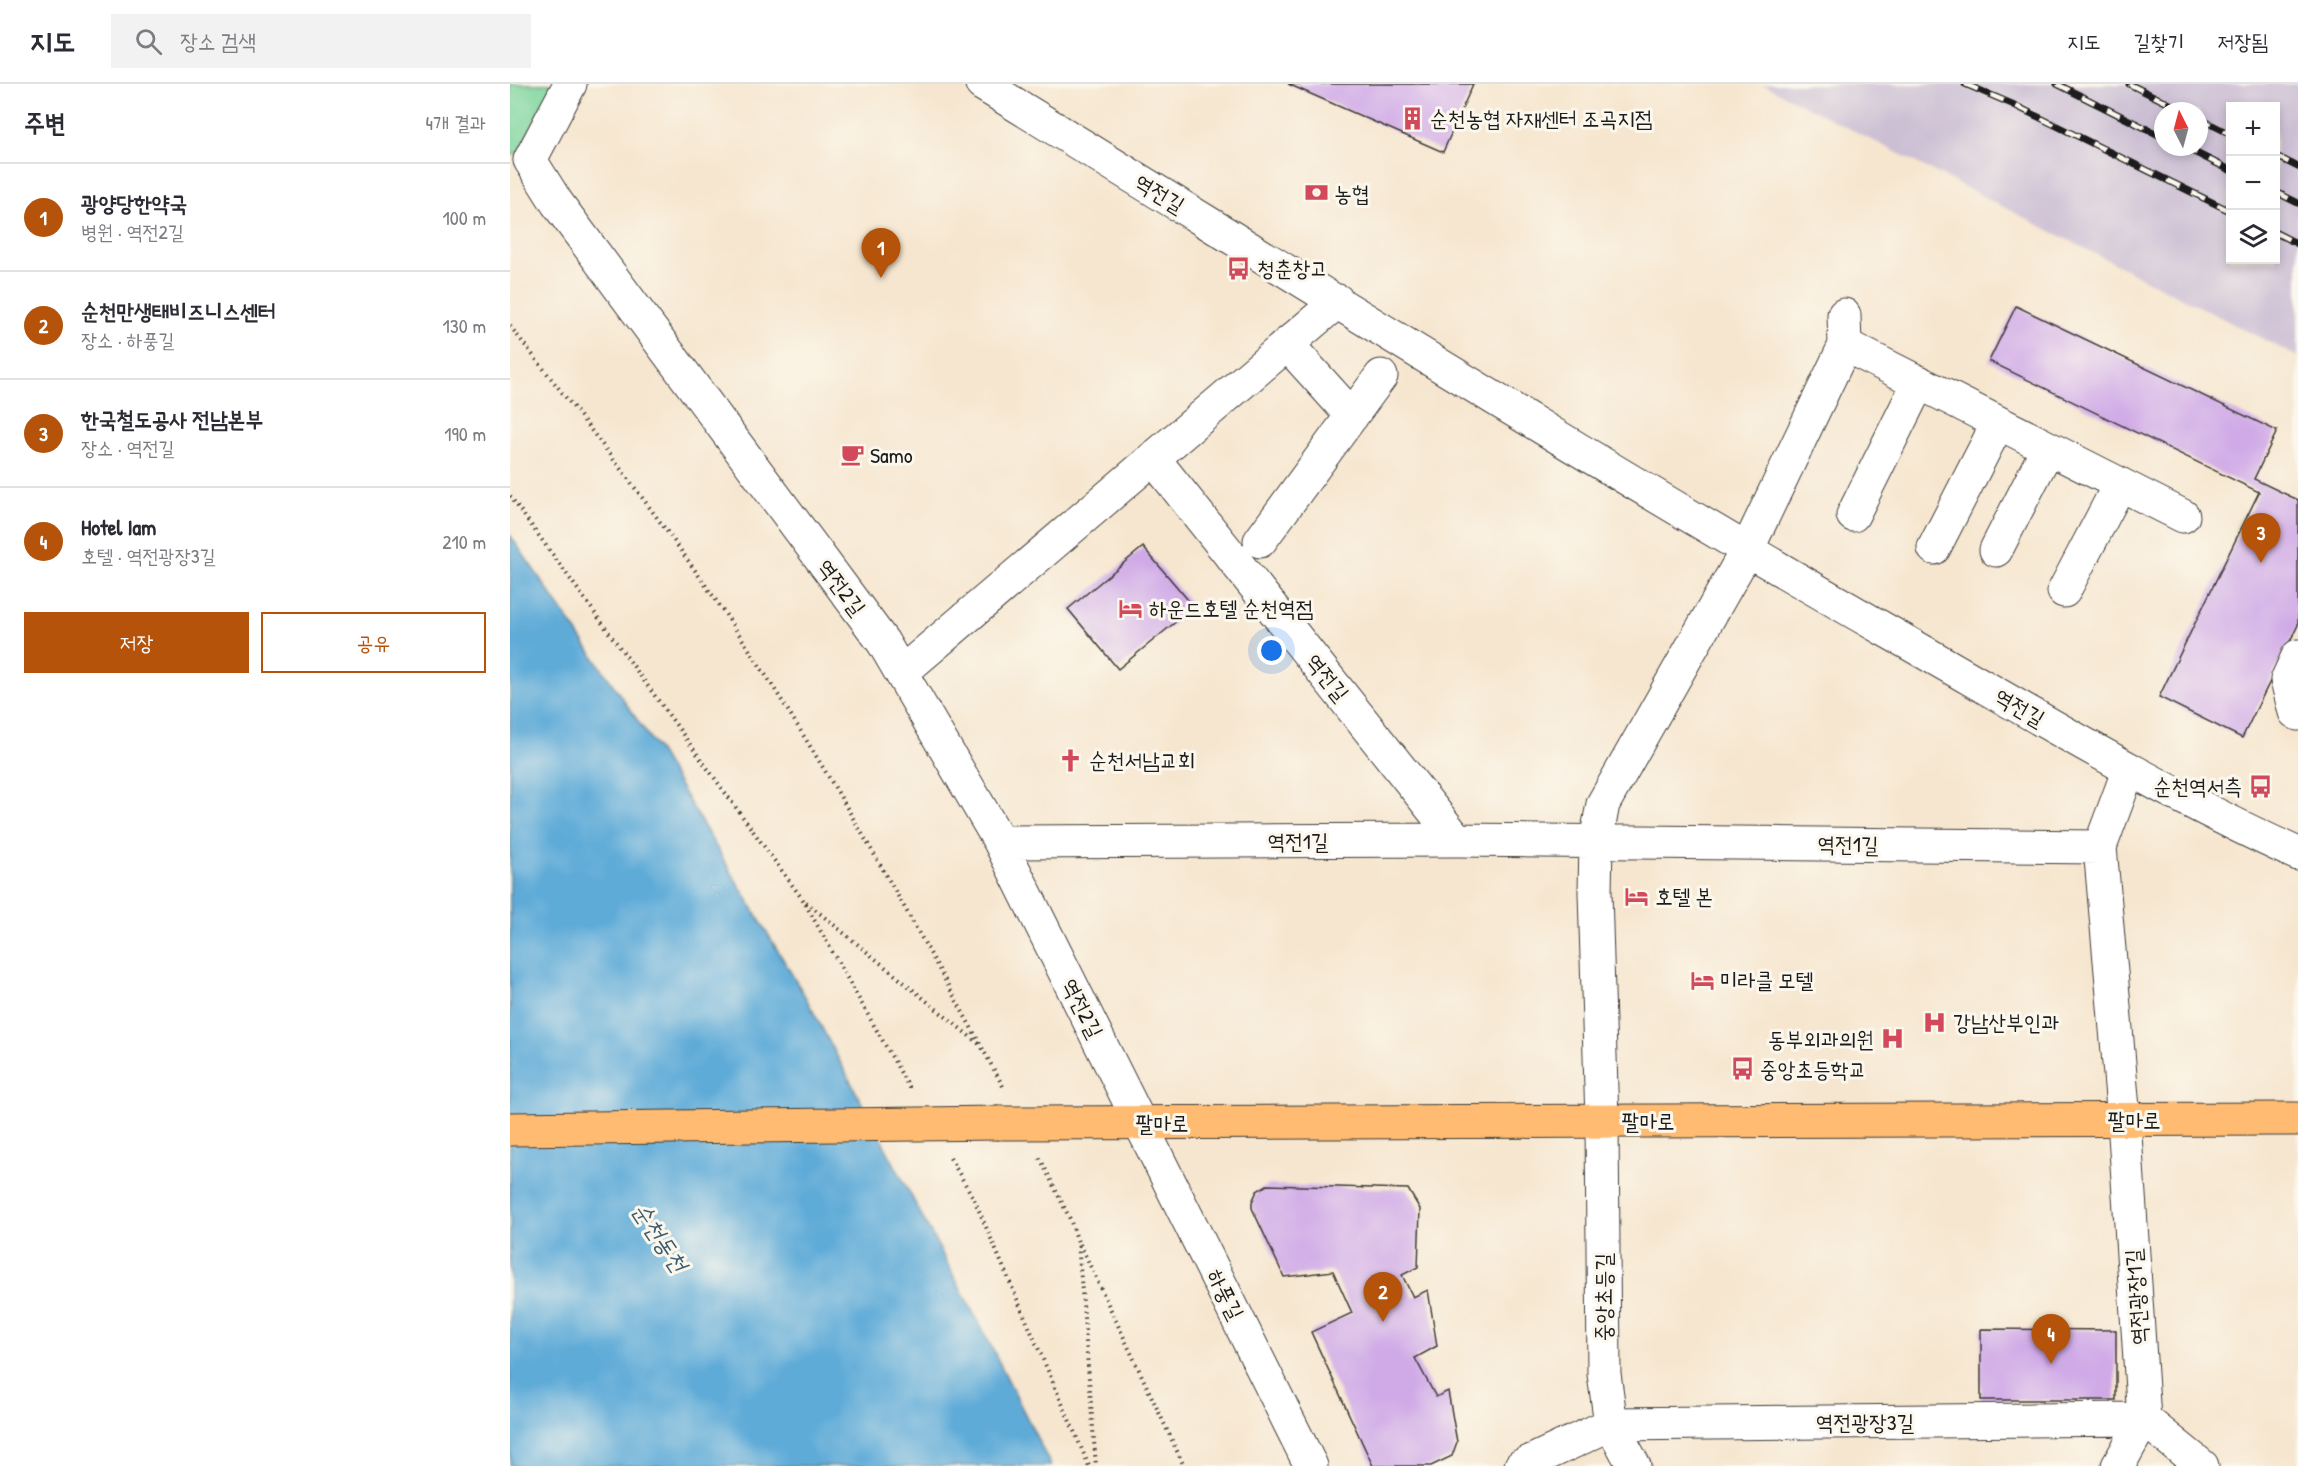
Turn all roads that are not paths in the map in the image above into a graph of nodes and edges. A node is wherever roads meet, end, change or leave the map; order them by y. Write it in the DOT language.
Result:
graph roads {
  1 [pos="570,84"];
  2 [pos="982,84"];
  3 [pos="1338,301"];
  4 [pos="1287,344"];
  5 [pos="1381,376"];
  6 [pos="1918,382"];
  7 [pos="1352,416"];
  8 [pos="1998,423"];
  9 [pos="2048,448"];
  10 [pos="1154,458"];
  11 [pos="2120,484"];
  12 [pos="1853,515"];
  13 [pos="2183,516"];
  14 [pos="1260,541"];
  15 [pos="1934,548"];
  16 [pos="1747,550"];
  17 [pos="1996,550"];
  18 [pos="2064,591"];
  19 [pos="2298,656"];
  20 [pos="901,673"];
  21 [pos="2298,714"];
  22 [pos="2129,769"];
  23 [pos="1457,840"];
  24 [pos="1596,841"];
  25 [pos="1000,843"];
  26 [pos="2100,848"];
  27 [pos="2298,855"];
  28 [pos="2298,1119"];
  29 [pos="2124,1120"];
  30 [pos="1602,1121"];
  31 [pos="1140,1123"];
  32 [pos="510,1129"];
  33 [pos="2144,1419"];
  34 [pos="1611,1424"];
  35 [pos="1311,1466"];
  36 [pos="1521,1466"];
  37 [pos="1634,1466"];
  38 [pos="2118,1466"];
  39 [pos="2202,1466"];
  1 -- 20 [label="street, 역전2길"];
  2 -- 3 [label="street, 역전길"];
  3 -- 4 [label="street"];
  3 -- 16 [label="street, 역전길"];
  4 -- 7 [label="street"];
  4 -- 10 [label="street"];
  5 -- 7 [label="street"];
  6 -- 8 [label="street"];
  6 -- 12 [label="street"];
  6 -- 16 [label="street"];
  7 -- 14 [label="street"];
  8 -- 9 [label="street"];
  8 -- 15 [label="street"];
  9 -- 11 [label="street"];
  9 -- 17 [label="street"];
  10 -- 20 [label="street"];
  10 -- 23 [label="street, 역전길"];
  11 -- 13 [label="street"];
  11 -- 18 [label="street"];
  16 -- 22 [label="street, 역전길"];
  16 -- 24 [label="street"];
  19 -- 21 [label="street"];
  20 -- 25 [label="street, 역전2길"];
  22 -- 26 [label="street"];
  22 -- 27 [label="street, 역전길"];
  23 -- 24 [label="street, 역전1길"];
  23 -- 25 [label="street, 역전1길"];
  24 -- 26 [label="street, 역전1길"];
  24 -- 30 [label="street"];
  25 -- 31 [label="street, 역전2길"];
  26 -- 29 [label="street"];
  28 -- 29 [label="main road, 팔마로"];
  29 -- 30 [label="main road, 팔마로"];
  29 -- 33 [label="street, 역전광장1길"];
  30 -- 31 [label="main road, 팔마로"];
  30 -- 34 [label="street, 중앙초등길"];
  31 -- 32 [label="main road, 팔마로, bridge"];
  31 -- 35 [label="street, 하풍길"];
  33 -- 34 [label="street, 역전광장3길"];
  33 -- 38 [label="street"];
  33 -- 39 [label="street"];
  34 -- 36 [label="street, 역전광장3길"];
  34 -- 37 [label="street, 중앙초등길"];
}
